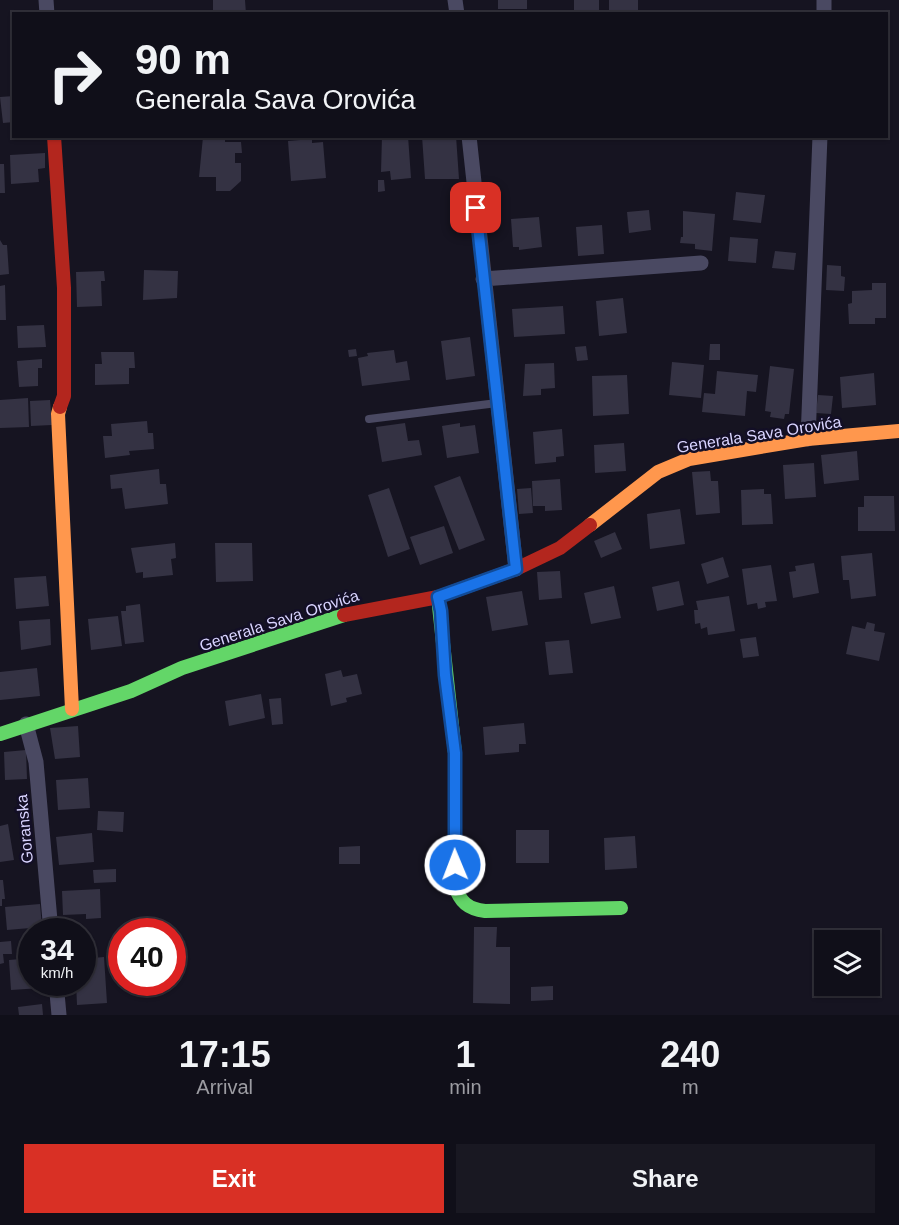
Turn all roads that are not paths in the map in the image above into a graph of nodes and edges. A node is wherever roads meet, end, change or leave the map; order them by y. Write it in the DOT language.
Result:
graph roads {
  1 [pos="54,138"];
  2 [pos="470,138"];
  3 [pos="820,138"];
  4 [pos="701,263"];
  5 [pos="483,279"];
  6 [pos="497,403"];
  7 [pos="369,419"];
  8 [pos="899,431"];
  9 [pos="808,439"];
  10 [pos="516,569"];
  11 [pos="438,597"];
  12 [pos="72,709"];
  13 [pos="26,724"];
  14 [pos="0,734"];
  15 [pos="621,908"];
  16 [pos="50,918"];
  17 [pos="57,996"];
  18 [pos="59,1015"];
  1 -- 12 [label="street"];
  2 -- 5 [label="street"];
  3 -- 9 [label="street"];
  4 -- 5 [label="street"];
  5 -- 6 [label="street"];
  6 -- 7 [label="lane"];
  6 -- 10 [label="street"];
  8 -- 9 [label="street, Generala Sava Orovića"];
  9 -- 10 [label="street, Generala Sava Orovića"];
  10 -- 11 [label="street, Generala Sava Orovića"];
  11 -- 12 [label="street, Generala Sava Orovića"];
  11 -- 15 [label="street"];
  12 -- 13 [label="street, Generala Sava Orovića"];
  13 -- 14 [label="street, Generala Sava Orovića"];
  13 -- 16 [label="street, Goranska"];
  17 -- 18 [label="street"];
}
